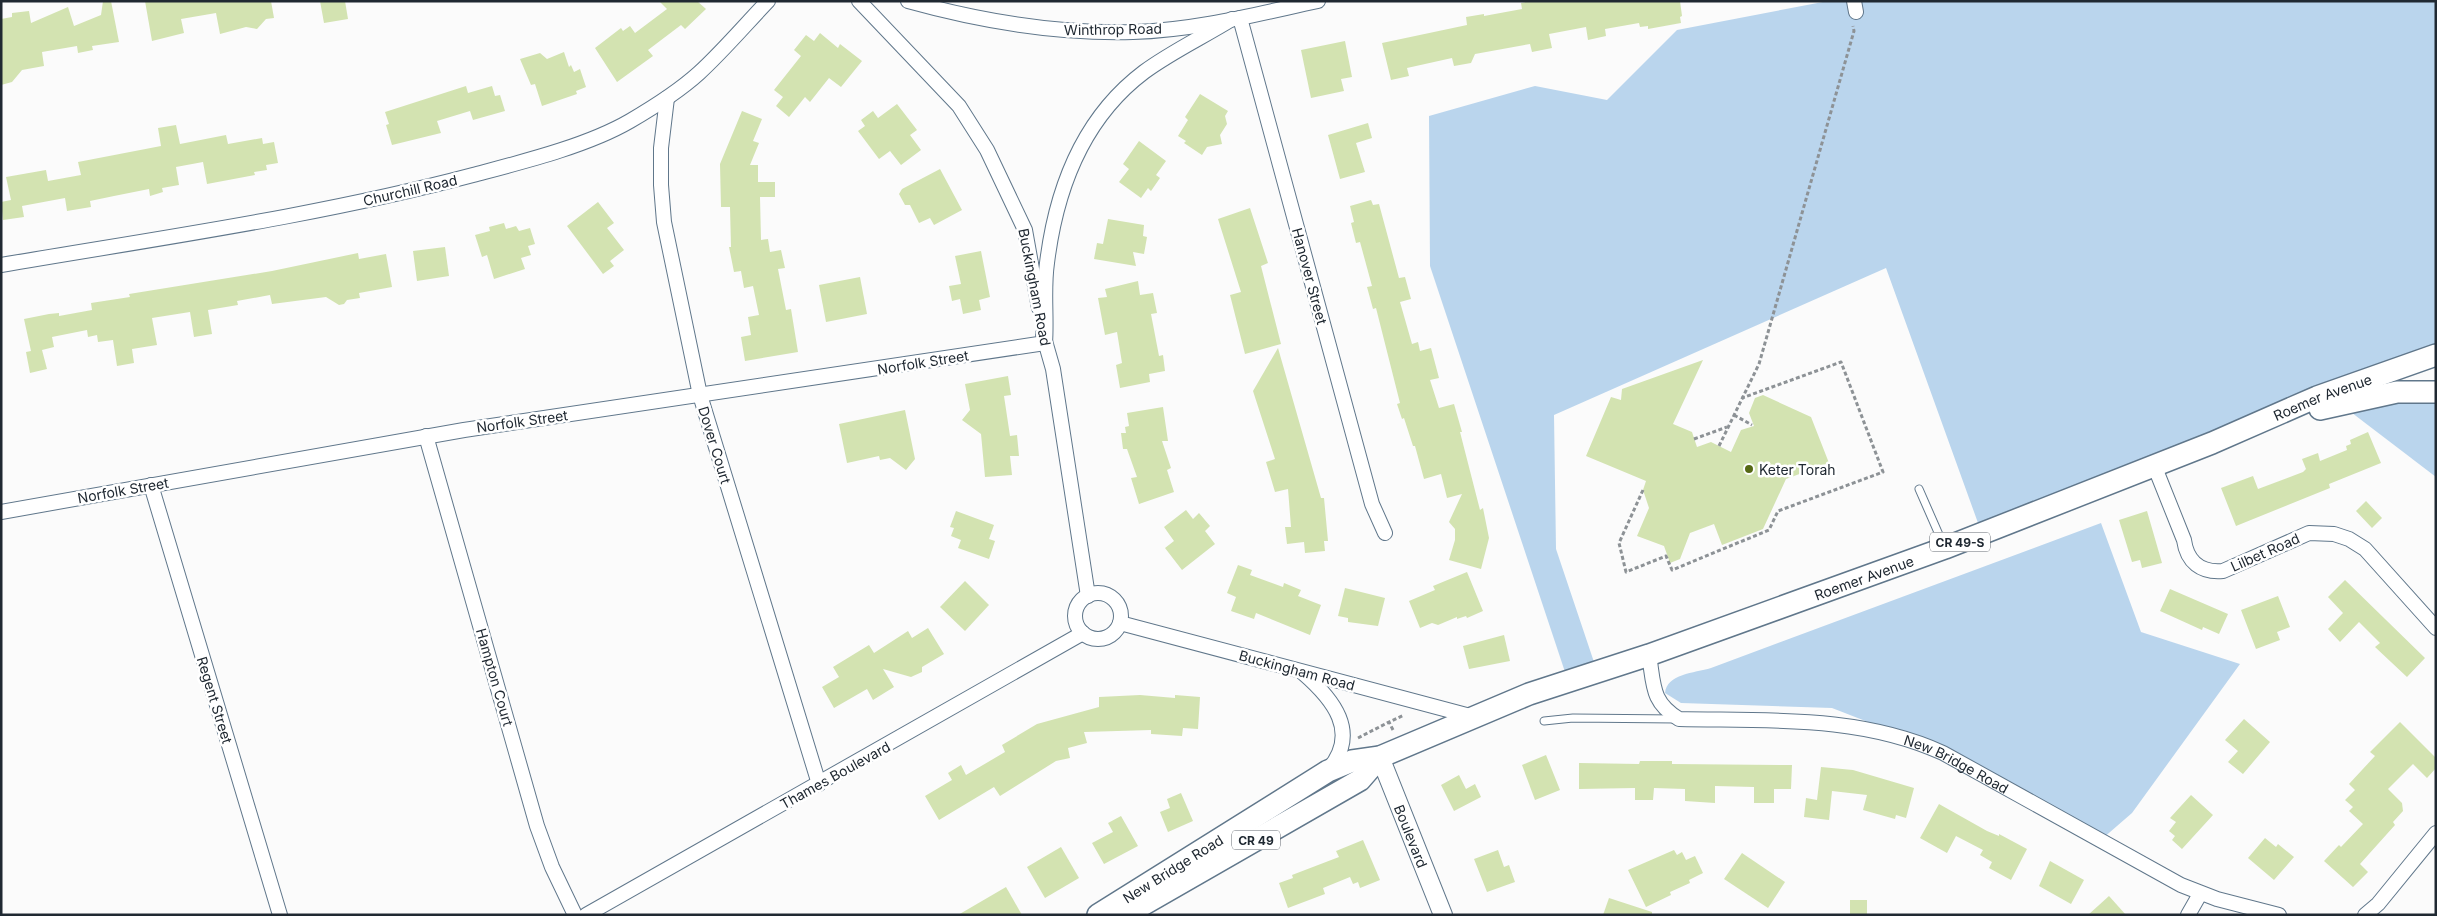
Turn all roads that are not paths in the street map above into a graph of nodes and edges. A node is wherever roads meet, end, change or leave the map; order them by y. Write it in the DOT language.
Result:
graph roads {
  1 [pos="768,1"];
  2 [pos="860,1"];
  3 [pos="908,1"];
  4 [pos="1318,1"];
  5 [pos="921,3"];
  6 [pos="1236,18"];
  7 [pos="667,98"];
  8 [pos="1,265"];
  9 [pos="1045,343"];
  10 [pos="2436,355"];
  11 [pos="2436,392"];
  12 [pos="700,395"];
  13 [pos="426,436"];
  14 [pos="2212,443"];
  15 [pos="2154,465"];
  16 [pos="151,485"];
  17 [pos="1919,489"];
  18 [pos="1,512"];
  19 [pos="1385,533"];
  20 [pos="1945,548"];
  21 [pos="1088,596"];
  22 [pos="1120,623"];
  23 [pos="2436,628"];
  24 [pos="1083,633"];
  25 [pos="1648,655"];
  26 [pos="1301,671"];
  27 [pos="1474,717"];
  28 [pos="1679,719"];
  29 [pos="1544,721"];
  30 [pos="1380,757"];
  31 [pos="1328,770"];
  32 [pos="819,784"];
  33 [pos="2436,833"];
  34 [pos="2200,894"];
  35 [pos="280,915"];
  36 [pos="575,915"];
  37 [pos="586,915"];
  38 [pos="1098,915"];
  39 [pos="1125,915"];
  40 [pos="1443,915"];
  41 [pos="2188,915"];
  42 [pos="2280,915"];
  43 [pos="2365,915"];
  1 -- 7 [label="street, Churchill Road"];
  2 -- 9 [label="street, Buckingham Road"];
  3 -- 5 [label="street, Winthrop Road"];
  4 -- 6 [label="street, Winthrop Road"];
  5 -- 6 [label="street, Winthrop Road"];
  6 -- 9 [label="street"];
  6 -- 19 [label="street, Hanover Street"];
  7 -- 8 [label="street, Churchill Road"];
  7 -- 12 [label="street, Dover Court"];
  9 -- 12 [label="street, Norfolk Street"];
  9 -- 21 [label="street, Buckingham Road"];
  10 -- 14 [label="main road, Roemer Avenue / CR 49-S"];
  11 -- 14 [label="main road, Roemer Avenue / CR 49-S"];
  12 -- 13 [label="street, Norfolk Street"];
  12 -- 32 [label="street, Dover Court"];
  13 -- 16 [label="street, Norfolk Street"];
  13 -- 36 [label="street, Hampton Court"];
  14 -- 15 [label="main road, Roemer Avenue / CR 49-S"];
  15 -- 20 [label="main road, Roemer Avenue / CR 49-S"];
  15 -- 23 [label="street, Lilbet Road"];
  16 -- 18 [label="street, Norfolk Street"];
  16 -- 35 [label="street, Regent Street"];
  17 -- 20 [label="lane"];
  20 -- 25 [label="main road, Roemer Avenue / CR 49-S"];
  21 -- 22 [label="street"];
  21 -- 24 [label="street"];
  22 -- 24 [label="street"];
  22 -- 26 [label="street, Buckingham Road"];
  24 -- 32 [label="street, Thames Boulevard"];
  25 -- 27 [label="main road, Roemer Avenue / CR 49"];
  25 -- 28 [label="street"];
  26 -- 27 [label="street, Buckingham Road"];
  26 -- 31 [label="street"];
  27 -- 30 [label="main road, New Bridge Road / CR 49"];
  28 -- 29 [label="lane"];
  28 -- 34 [label="street, New Bridge Road"];
  30 -- 31 [label="main road, New Bridge Road / CR 49"];
  30 -- 39 [label="main road, New Bridge Road / CR 49"];
  30 -- 40 [label="street, Boulevard"];
  31 -- 38 [label="main road, New Bridge Road / CR 49"];
  32 -- 37 [label="street, Thames Boulevard"];
  33 -- 43 [label="street"];
  34 -- 41 [label="street"];
  34 -- 42 [label="street, New Bridge Road"];
}
